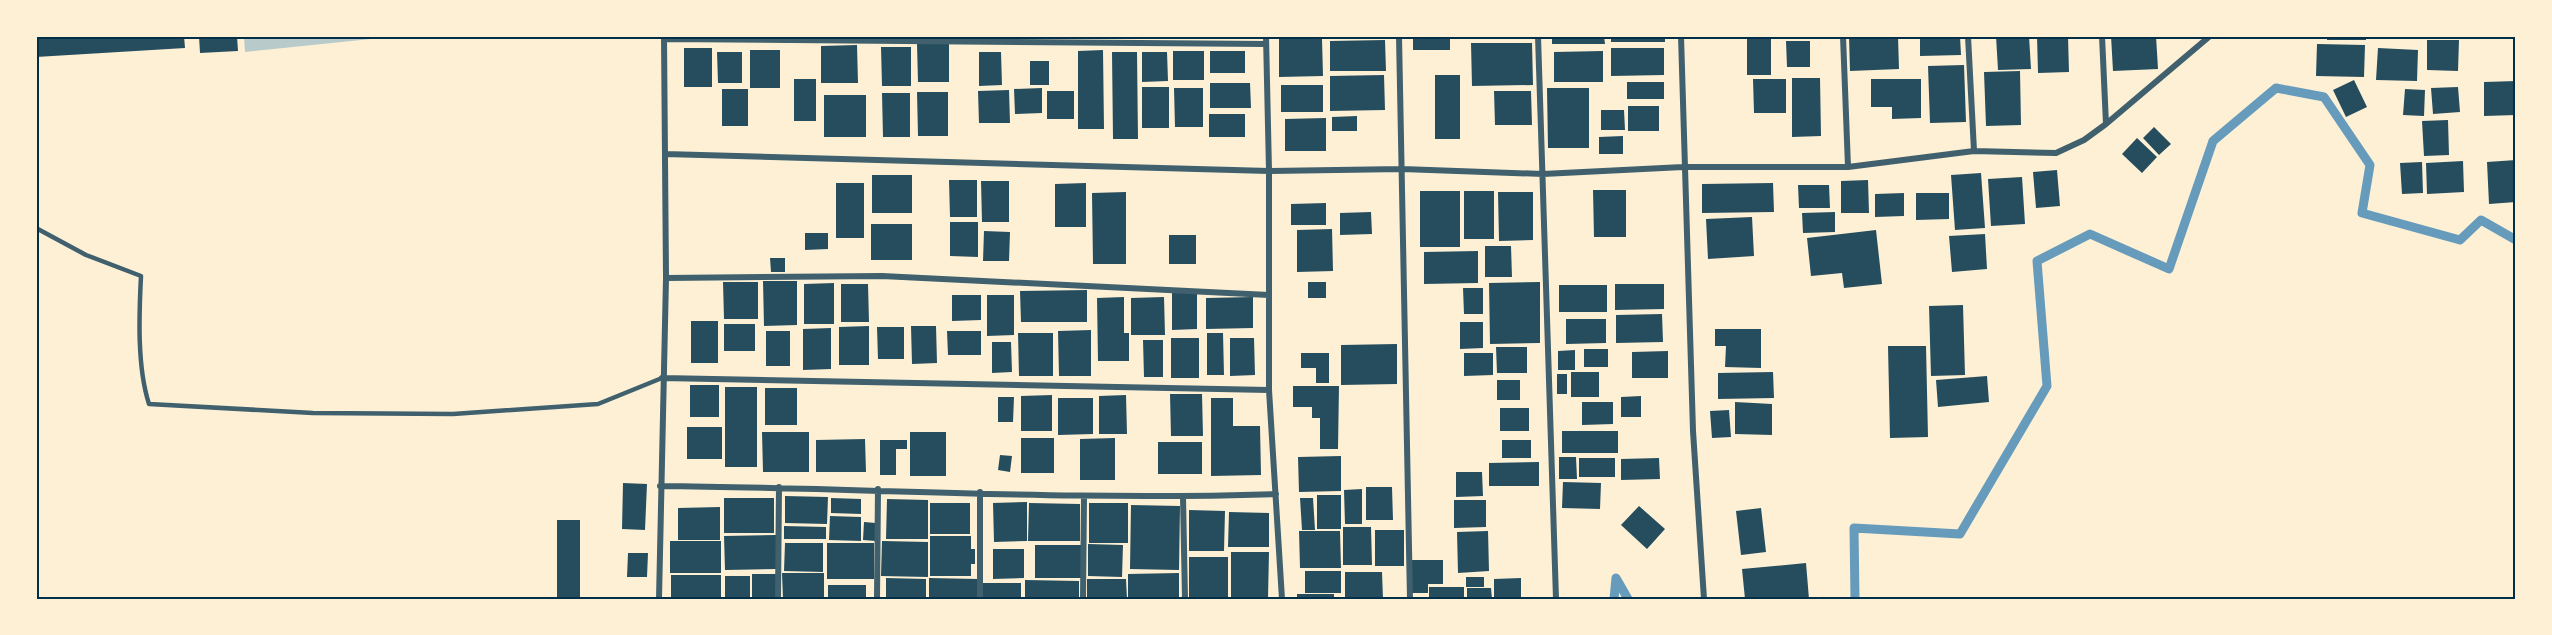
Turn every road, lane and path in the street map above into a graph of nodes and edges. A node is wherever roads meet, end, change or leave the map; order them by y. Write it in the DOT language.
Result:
graph roads {
  1 [pos="1266,36"];
  2 [pos="1399,36"];
  3 [pos="1538,36"];
  4 [pos="1681,36"];
  5 [pos="1843,36"];
  6 [pos="1968,36"];
  7 [pos="2102,36"];
  8 [pos="2210,36"];
  9 [pos="664,37"];
  10 [pos="1266,44"];
  11 [pos="2106,124"];
  12 [pos="1974,151"];
  13 [pos="665,154"];
  14 [pos="1683,167"];
  15 [pos="1848,167"];
  16 [pos="1402,169"];
  17 [pos="1269,171"];
  18 [pos="1543,174"];
  19 [pos="36,228"];
  20 [pos="666,278"];
  21 [pos="1269,295"];
  22 [pos="662,378"];
  23 [pos="1269,390"];
  24 [pos="660,486"];
  25 [pos="779,487"];
  26 [pos="878,489"];
  27 [pos="980,492"];
  28 [pos="1276,494"];
  29 [pos="1084,497"];
  30 [pos="1183,497"];
  31 [pos="659,599"];
  32 [pos="778,599"];
  33 [pos="877,599"];
  34 [pos="980,599"];
  35 [pos="1083,599"];
  36 [pos="1185,599"];
  37 [pos="1282,599"];
  38 [pos="1410,599"];
  39 [pos="1556,599"];
  40 [pos="1704,599"];
  1 -- 10 [label="street"];
  2 -- 16 [label="street"];
  3 -- 18 [label="street"];
  4 -- 14 [label="street"];
  5 -- 15 [label="street"];
  6 -- 12 [label="street"];
  7 -- 11 [label="street"];
  8 -- 11 [label="street"];
  9 -- 10 [label="street"];
  9 -- 13 [label="street"];
  10 -- 17 [label="street"];
  11 -- 12 [label="street"];
  12 -- 15 [label="street"];
  13 -- 17 [label="street"];
  13 -- 20 [label="street"];
  14 -- 15 [label="street"];
  14 -- 18 [label="street"];
  14 -- 40 [label="street"];
  16 -- 17 [label="street"];
  16 -- 18 [label="street"];
  16 -- 38 [label="street"];
  17 -- 21 [label="street"];
  18 -- 39 [label="street"];
  19 -- 22 [label="lane"];
  20 -- 21 [label="street"];
  20 -- 22 [label="street"];
  21 -- 23 [label="street"];
  22 -- 23 [label="street"];
  22 -- 24 [label="street"];
  23 -- 28 [label="street"];
  24 -- 25 [label="street"];
  24 -- 31 [label="street"];
  25 -- 26 [label="street"];
  25 -- 32 [label="street"];
  26 -- 27 [label="street"];
  26 -- 33 [label="street"];
  27 -- 29 [label="street"];
  27 -- 34 [label="street"];
  28 -- 30 [label="street"];
  28 -- 37 [label="street"];
  29 -- 30 [label="street"];
  29 -- 35 [label="street"];
  30 -- 36 [label="street"];
}
